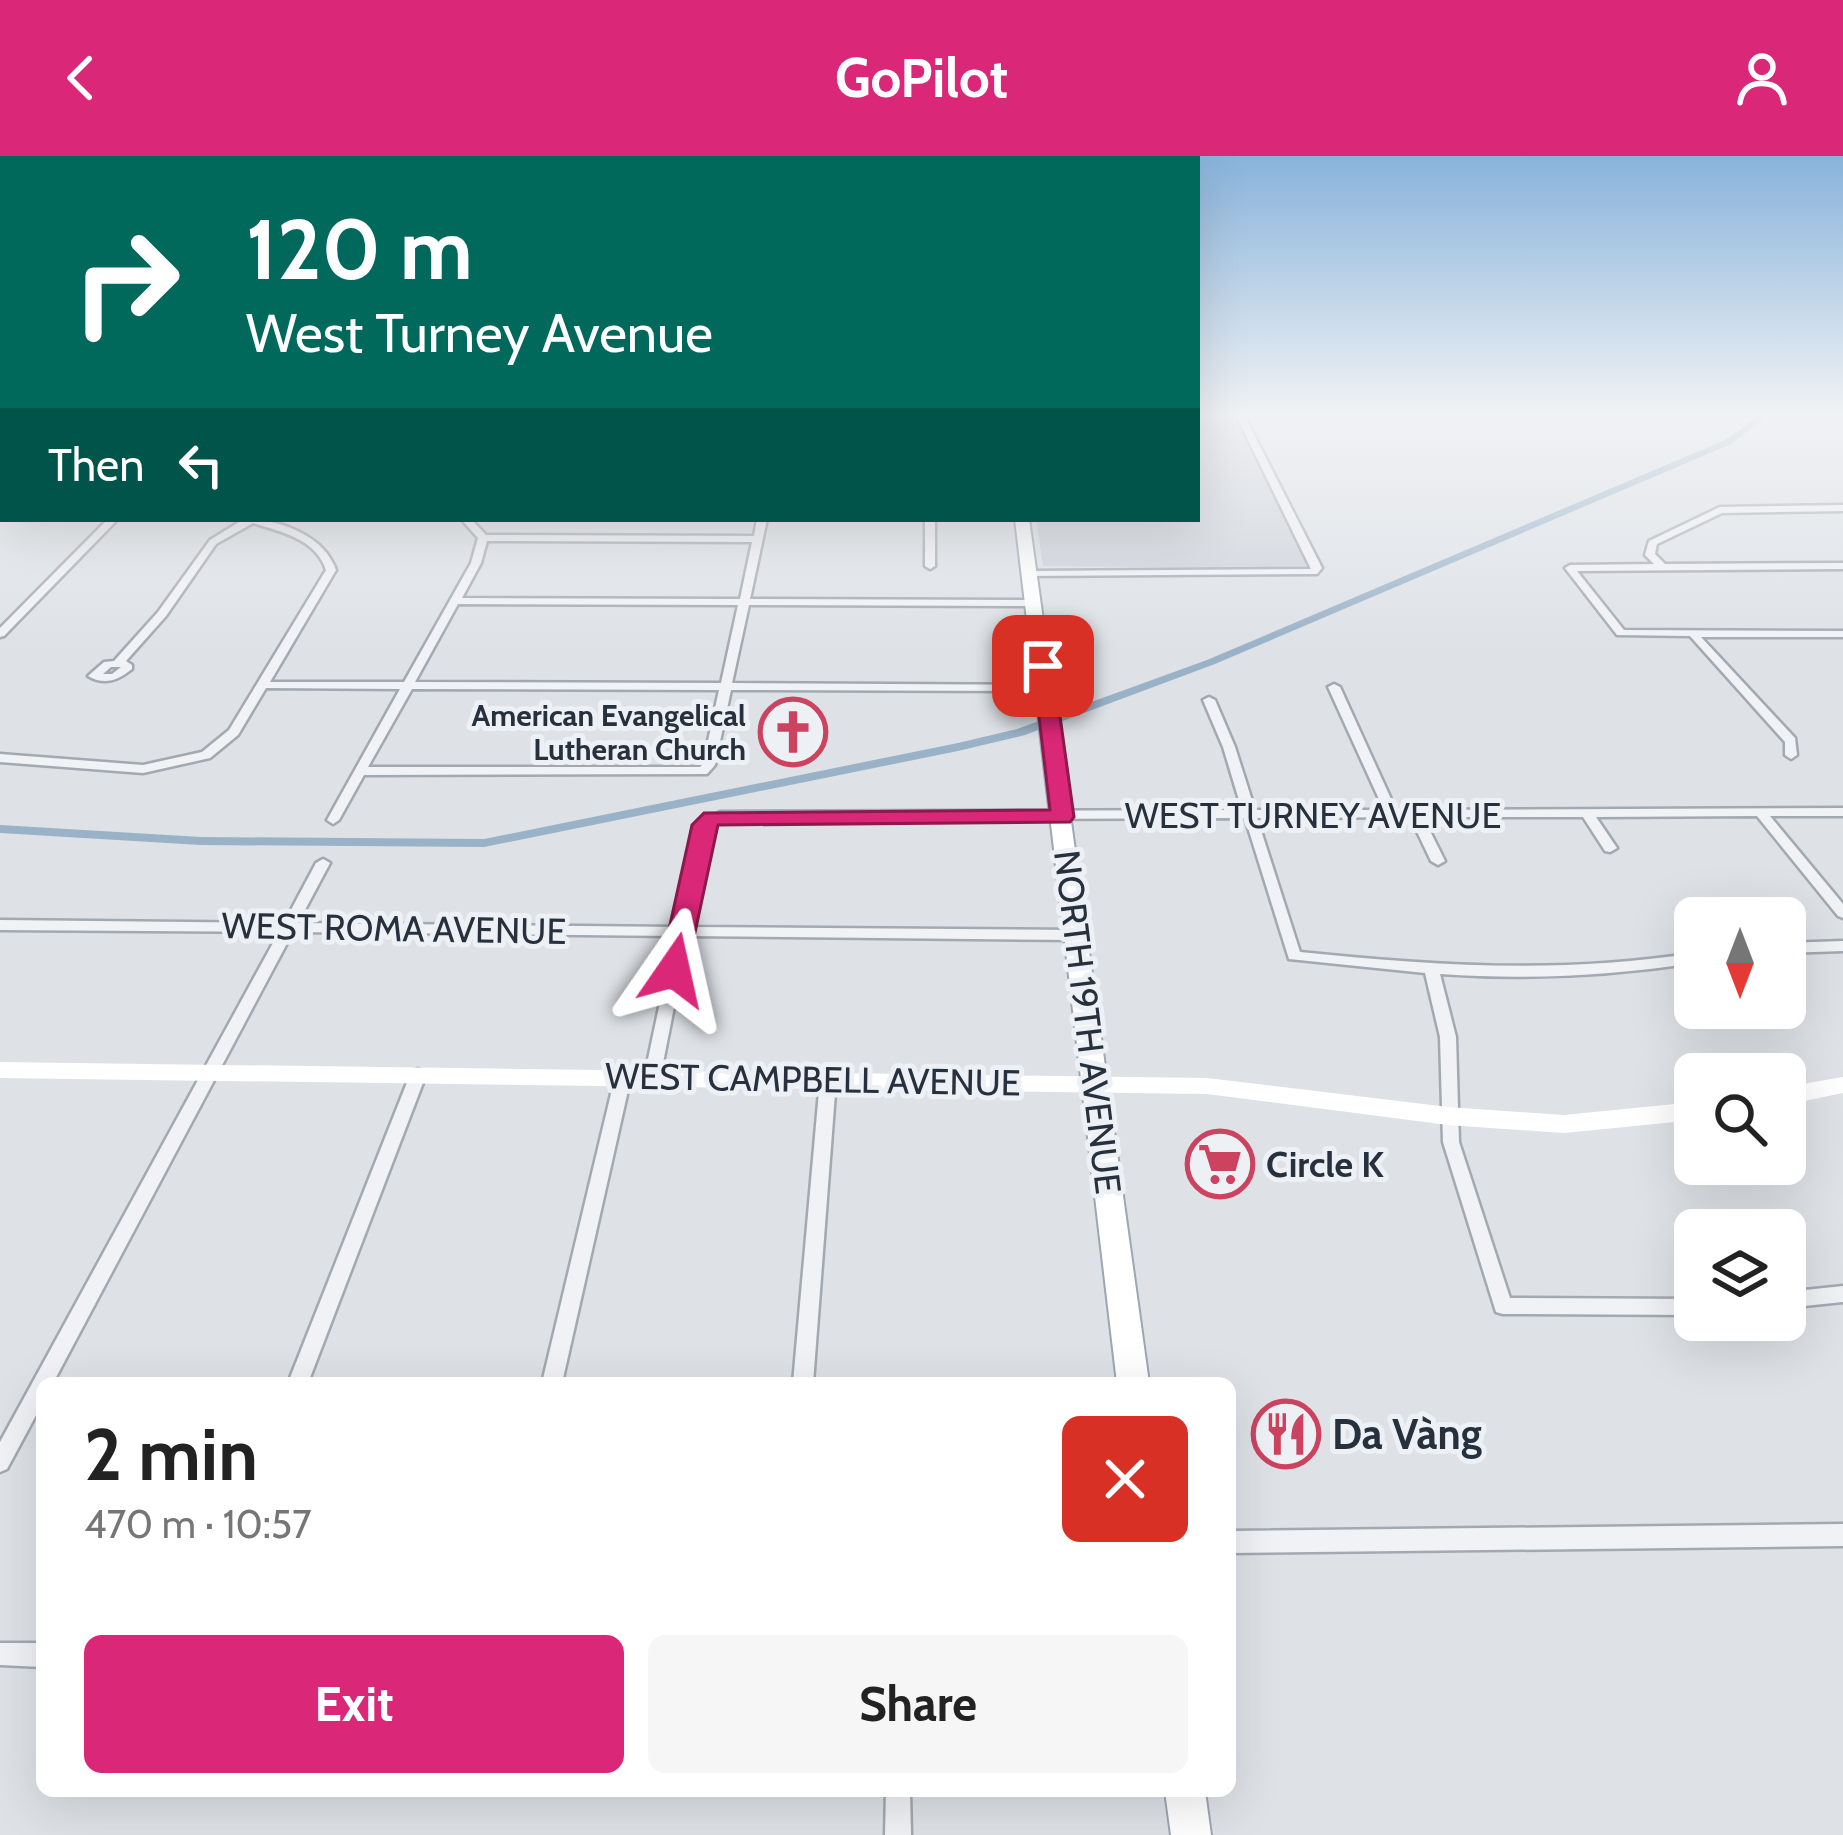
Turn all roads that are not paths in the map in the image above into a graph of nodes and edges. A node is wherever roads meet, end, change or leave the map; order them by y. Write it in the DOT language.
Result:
graph roads {
  1 [pos="1279,493"];
  2 [pos="1843,508"];
  3 [pos="110,522"];
  4 [pos="248,522"];
  5 [pos="256,522"];
  6 [pos="469,522"];
  7 [pos="761,522"];
  8 [pos="930,522"];
  9 [pos="1022,522"];
  10 [pos="483,538"];
  11 [pos="757,539"];
  12 [pos="929,566"];
  13 [pos="1660,566"];
  14 [pos="1841,568"];
  15 [pos="1030,574"];
  16 [pos="454,601"];
  17 [pos="743,602"];
  18 [pos="1034,603"];
  19 [pos="2,630"];
  20 [pos="1694,634"];
  21 [pos="1843,634"];
  22 [pos="118,663"];
  23 [pos="260,685"];
  24 [pos="406,686"];
  25 [pos="725,687"];
  26 [pos="1334,687"];
  27 [pos="1046,688"];
  28 [pos="1209,700"];
  29 [pos="1791,755"];
  30 [pos="0,758"];
  31 [pos="360,771"];
  32 [pos="1843,812"];
  33 [pos="1761,813"];
  34 [pos="1392,814"];
  35 [pos="1415,814"];
  36 [pos="1588,814"];
  37 [pos="1250,815"];
  38 [pos="1062,817"];
  39 [pos="333,820"];
  40 [pos="1610,848"];
  41 [pos="1438,861"];
  42 [pos="323,863"];
  43 [pos="1843,914"];
  44 [pos="0,925"];
  45 [pos="290,927"];
  46 [pos="681,932"];
  47 [pos="1076,935"];
  48 [pos="1843,946"];
  49 [pos="1806,947"];
  50 [pos="1674,960"];
  51 [pos="1432,971"];
  52 [pos="0,1070"];
  53 [pos="212,1072"];
  54 [pos="418,1075"];
  55 [pos="623,1077"];
  56 [pos="652,1078"];
  57 [pos="828,1080"];
  58 [pos="1095,1084"];
  59 [pos="1843,1085"];
  60 [pos="1806,1092"];
  61 [pos="1674,1114"];
  62 [pos="1448,1117"];
  63 [pos="1843,1294"];
  64 [pos="1806,1298"];
  65 [pos="1674,1307"];
  66 [pos="47,1377"];
  67 [pos="300,1377"];
  68 [pos="553,1377"];
  69 [pos="803,1377"];
  70 [pos="1132,1377"];
  71 [pos="36,1397"];
  72 [pos="0,1462"];
  73 [pos="1843,1534"];
  74 [pos="1236,1542"];
  75 [pos="0,1654"];
  76 [pos="36,1655"];
  77 [pos="898,1797"];
  78 [pos="1186,1797"];
  79 [pos="898,1835"];
  80 [pos="1191,1835"];
  1 -- 15 [label="street"];
  2 -- 13 [label="street"];
  3 -- 19 [label="street"];
  4 -- 22 [label="street"];
  5 -- 23 [label="street"];
  6 -- 10 [label="street"];
  7 -- 11 [label="street"];
  8 -- 12 [label="street"];
  9 -- 15 [label="main road, NORTH 19TH AVENUE"];
  10 -- 11 [label="street"];
  10 -- 16 [label="street"];
  11 -- 17 [label="street"];
  13 -- 14 [label="street"];
  13 -- 20 [label="street"];
  15 -- 18 [label="main road, NORTH 19TH AVENUE"];
  16 -- 17 [label="street"];
  16 -- 24 [label="street"];
  17 -- 18 [label="street"];
  17 -- 25 [label="street"];
  18 -- 27 [label="main road, NORTH 19TH AVENUE"];
  20 -- 21 [label="street"];
  20 -- 29 [label="street"];
  23 -- 24 [label="street"];
  23 -- 30 [label="street"];
  24 -- 25 [label="street"];
  24 -- 31 [label="street"];
  25 -- 27 [label="street"];
  25 -- 31 [label="street"];
  26 -- 34 [label="street"];
  27 -- 38 [label="main road, NORTH 19TH AVENUE"];
  28 -- 37 [label="street"];
  31 -- 39 [label="street"];
  32 -- 33 [label="street, WEST TURNEY AVENUE"];
  33 -- 36 [label="street, WEST TURNEY AVENUE"];
  33 -- 43 [label="street"];
  34 -- 35 [label="street, WEST TURNEY AVENUE"];
  34 -- 37 [label="street, WEST TURNEY AVENUE"];
  35 -- 36 [label="street, WEST TURNEY AVENUE"];
  35 -- 41 [label="street"];
  36 -- 40 [label="street"];
  37 -- 38 [label="street, WEST TURNEY AVENUE"];
  37 -- 51 [label="street"];
  38 -- 46 [label="street, WEST TURNEY AVENUE"];
  38 -- 47 [label="main road, NORTH 19TH AVENUE"];
  42 -- 45 [label="street"];
  44 -- 45 [label="street, WEST ROMA AVENUE"];
  45 -- 46 [label="street, WEST ROMA AVENUE"];
  45 -- 53 [label="street"];
  46 -- 47 [label="street, WEST ROMA AVENUE"];
  46 -- 56 [label="street"];
  47 -- 58 [label="main road, NORTH 19TH AVENUE"];
  48 -- 49 [label="street"];
  50 -- 51 [label="street"];
  51 -- 62 [label="street"];
  52 -- 53 [label="street, WEST CAMPBELL AVENUE"];
  53 -- 54 [label="street, WEST CAMPBELL AVENUE"];
  53 -- 66 [label="street"];
  54 -- 55 [label="street, WEST CAMPBELL AVENUE"];
  54 -- 67 [label="street"];
  55 -- 56 [label="street, WEST CAMPBELL AVENUE"];
  55 -- 68 [label="street"];
  56 -- 57 [label="street, WEST CAMPBELL AVENUE"];
  57 -- 58 [label="street, WEST CAMPBELL AVENUE"];
  57 -- 69 [label="street"];
  58 -- 62 [label="street, WEST CAMPBELL AVENUE"];
  58 -- 70 [label="main road, NORTH 19TH AVENUE"];
  59 -- 60 [label="street"];
  61 -- 62 [label="street, WEST CAMPBELL AVENUE"];
  62 -- 65 [label="street"];
  63 -- 64 [label="street"];
  71 -- 72 [label="street"];
  73 -- 74 [label="street"];
  75 -- 76 [label="street"];
  77 -- 79 [label="street"];
  78 -- 80 [label="main road"];
}
